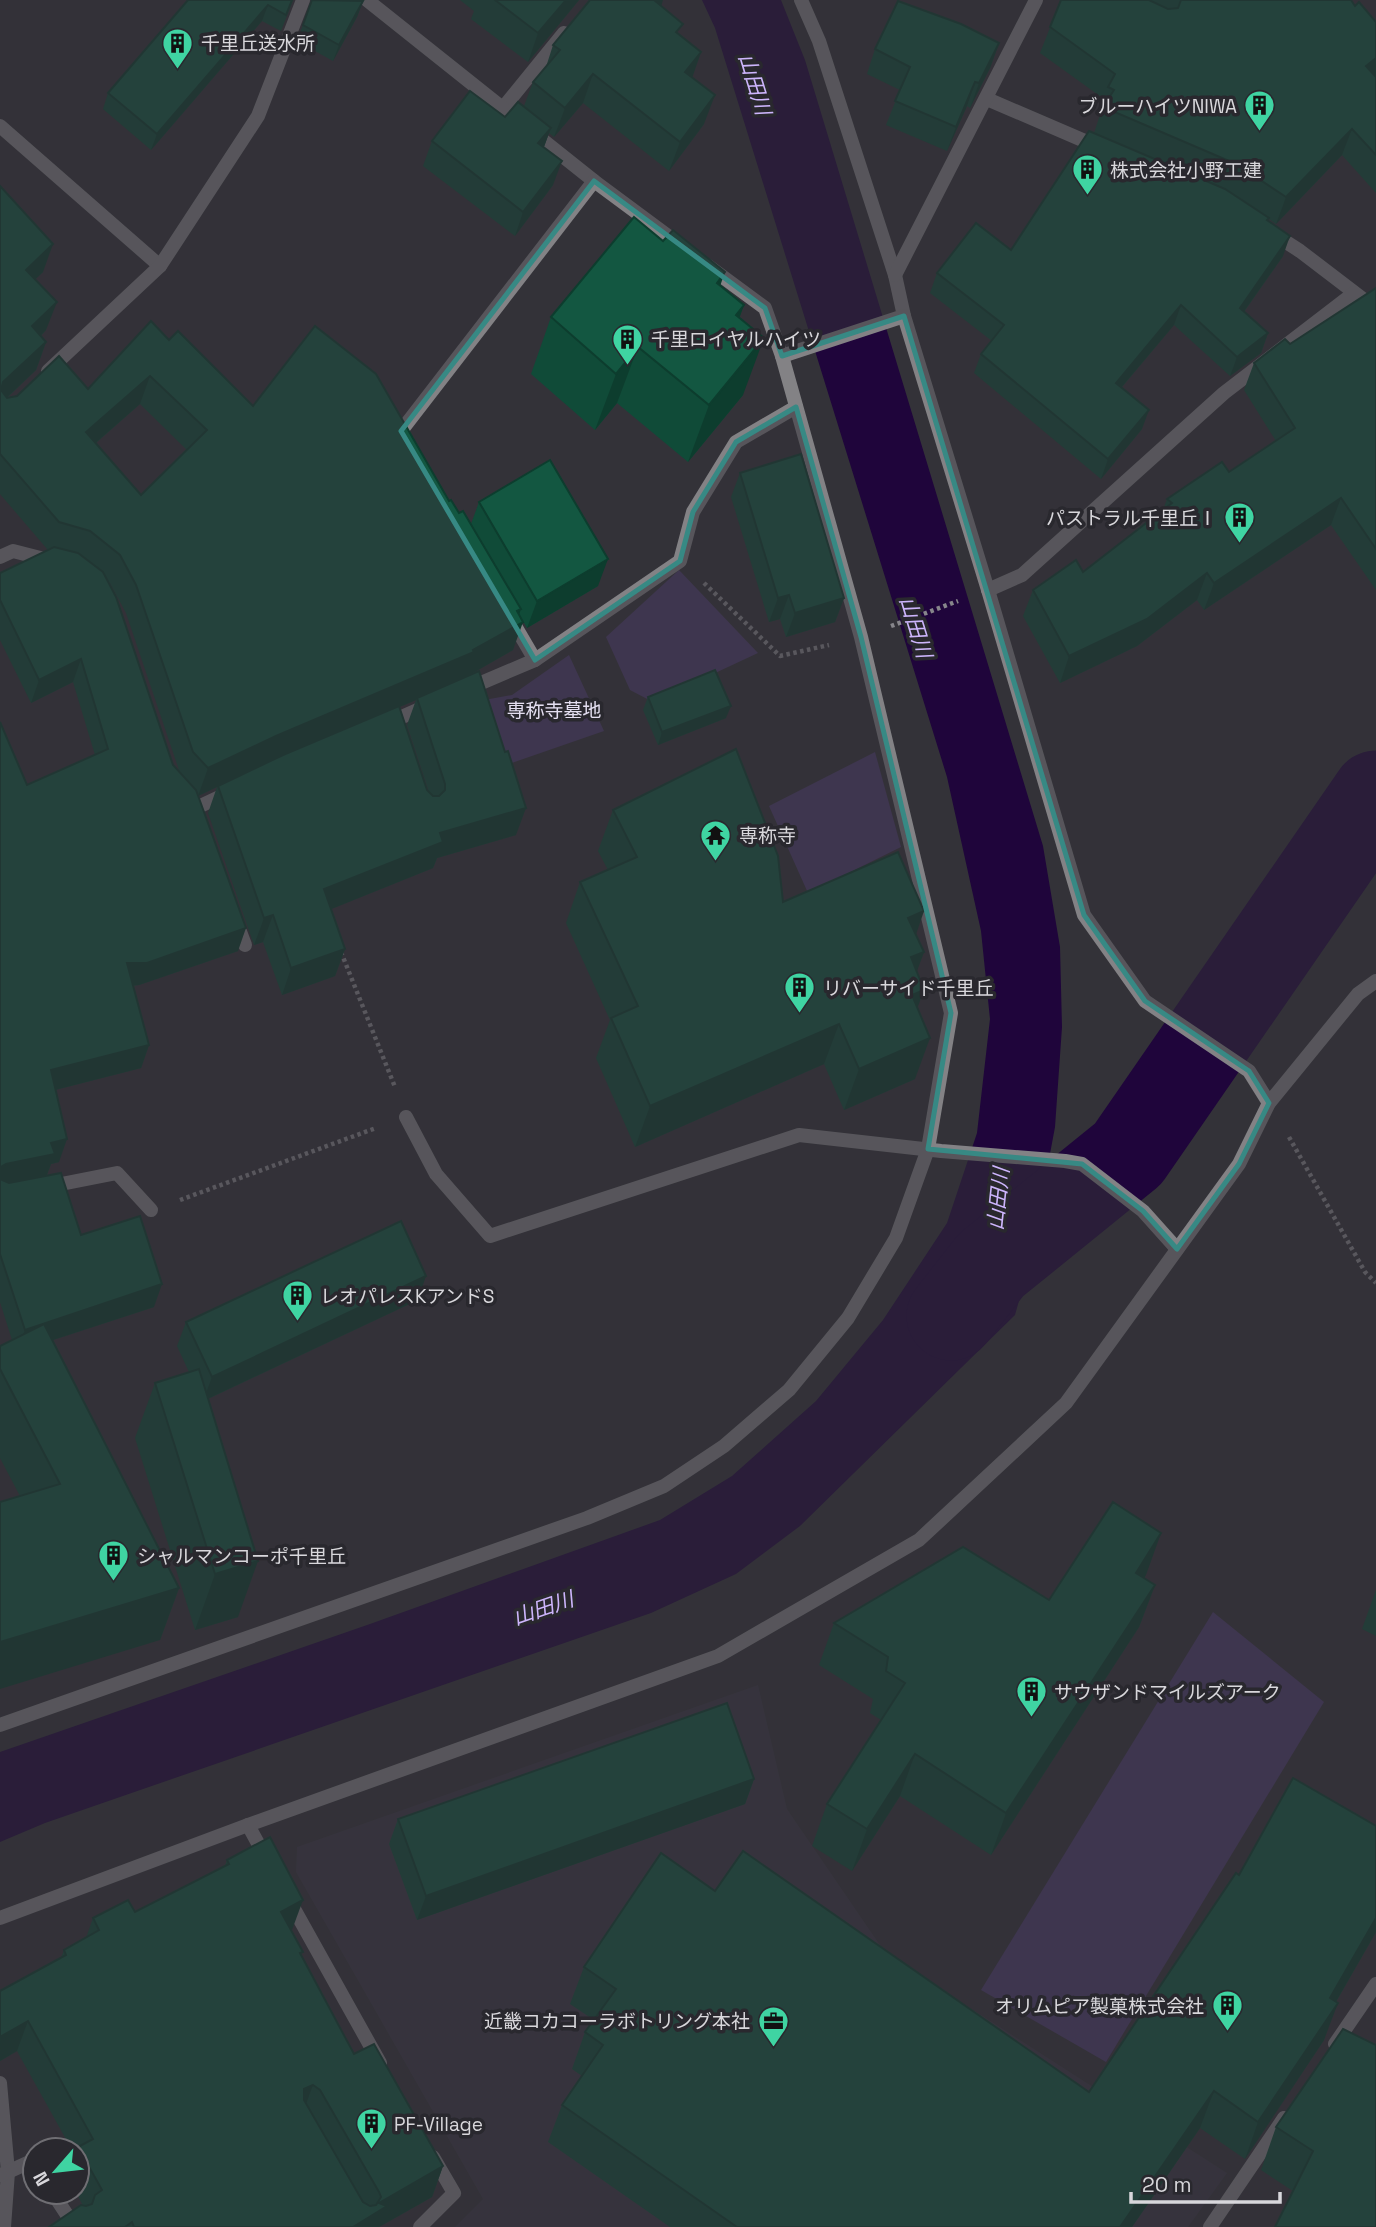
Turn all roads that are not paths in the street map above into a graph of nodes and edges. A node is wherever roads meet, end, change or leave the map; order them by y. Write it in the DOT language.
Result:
graph roads {
  1 [pos="303,0"];
  2 [pos="367,0"];
  3 [pos="801,0"];
  4 [pos="1036,0"];
  5 [pos="573,22"];
  6 [pos="987,99"];
  7 [pos="503,108"];
  8 [pos="0,125"];
  9 [pos="1111,152"];
  10 [pos="594,181"];
  11 [pos="1256,222"];
  12 [pos="160,266"];
  13 [pos="895,275"];
  14 [pos="1354,293"];
  15 [pos="1376,309"];
  16 [pos="904,316"];
  17 [pos="782,356"];
  18 [pos="40,379"];
  19 [pos="796,407"];
  20 [pos="415,455"];
  21 [pos="0,557"];
  22 [pos="61,564"];
  23 [pos="988,590"];
  24 [pos="507,612"];
  25 [pos="535,660"];
  26 [pos="370,730"];
  27 [pos="245,785"];
  28 [pos="195,810"];
  29 [pos="232,908"];
  30 [pos="245,945"];
  31 [pos="1376,981"];
  32 [pos="1269,1103"];
  33 [pos="406,1117"];
  34 [pos="935,1150"];
  35 [pos="26,1191"];
  36 [pos="151,1210"];
  37 [pos="1177,1249"];
  38 [pos="0,1725"];
  39 [pos="248,1825"];
  40 [pos="0,1918"];
  41 [pos="1376,1984"];
  42 [pos="1329,2053"];
  43 [pos="385,2072"];
  44 [pos="0,2083"];
  45 [pos="1289,2111"];
  46 [pos="426,2145"];
  47 [pos="21,2166"];
  48 [pos="4,2174"];
  49 [pos="61,2206"];
  50 [pos="4,2227"];
  51 [pos="75,2227"];
  52 [pos="420,2227"];
  53 [pos="1210,2227"];
  1 -- 12 [label="street"];
  2 -- 7 [label="street"];
  3 -- 13 [label="street"];
  4 -- 6 [label="street"];
  5 -- 7 [label="street"];
  6 -- 9 [label="street"];
  6 -- 13 [label="street"];
  7 -- 10 [label="street"];
  8 -- 12 [label="street"];
  10 -- 17 [label="street"];
  10 -- 20 [label="street"];
  11 -- 14 [label="street"];
  12 -- 18 [label="street"];
  13 -- 16 [label="street"];
  14 -- 15 [label="street"];
  14 -- 23 [label="street"];
  16 -- 17 [label="street"];
  16 -- 23 [label="street"];
  17 -- 19 [label="street"];
  19 -- 25 [label="street"];
  19 -- 34 [label="street"];
  21 -- 22 [label="street"];
  23 -- 32 [label="street"];
  24 -- 25 [label="street"];
  25 -- 26 [label="street"];
  27 -- 28 [label="street"];
  29 -- 30 [label="street"];
  31 -- 32 [label="street"];
  32 -- 37 [label="street"];
  33 -- 34 [label="street"];
  34 -- 37 [label="street"];
  34 -- 38 [label="street"];
  35 -- 36 [label="street"];
  37 -- 39 [label="street"];
  39 -- 40 [label="street"];
  39 -- 43 [label="street"];
  41 -- 42 [label="street"];
  44 -- 48 [label="street"];
  45 -- 53 [label="street"];
  46 -- 52 [label="street"];
  47 -- 48 [label="street"];
  48 -- 50 [label="street"];
  49 -- 51 [label="street"];
}
